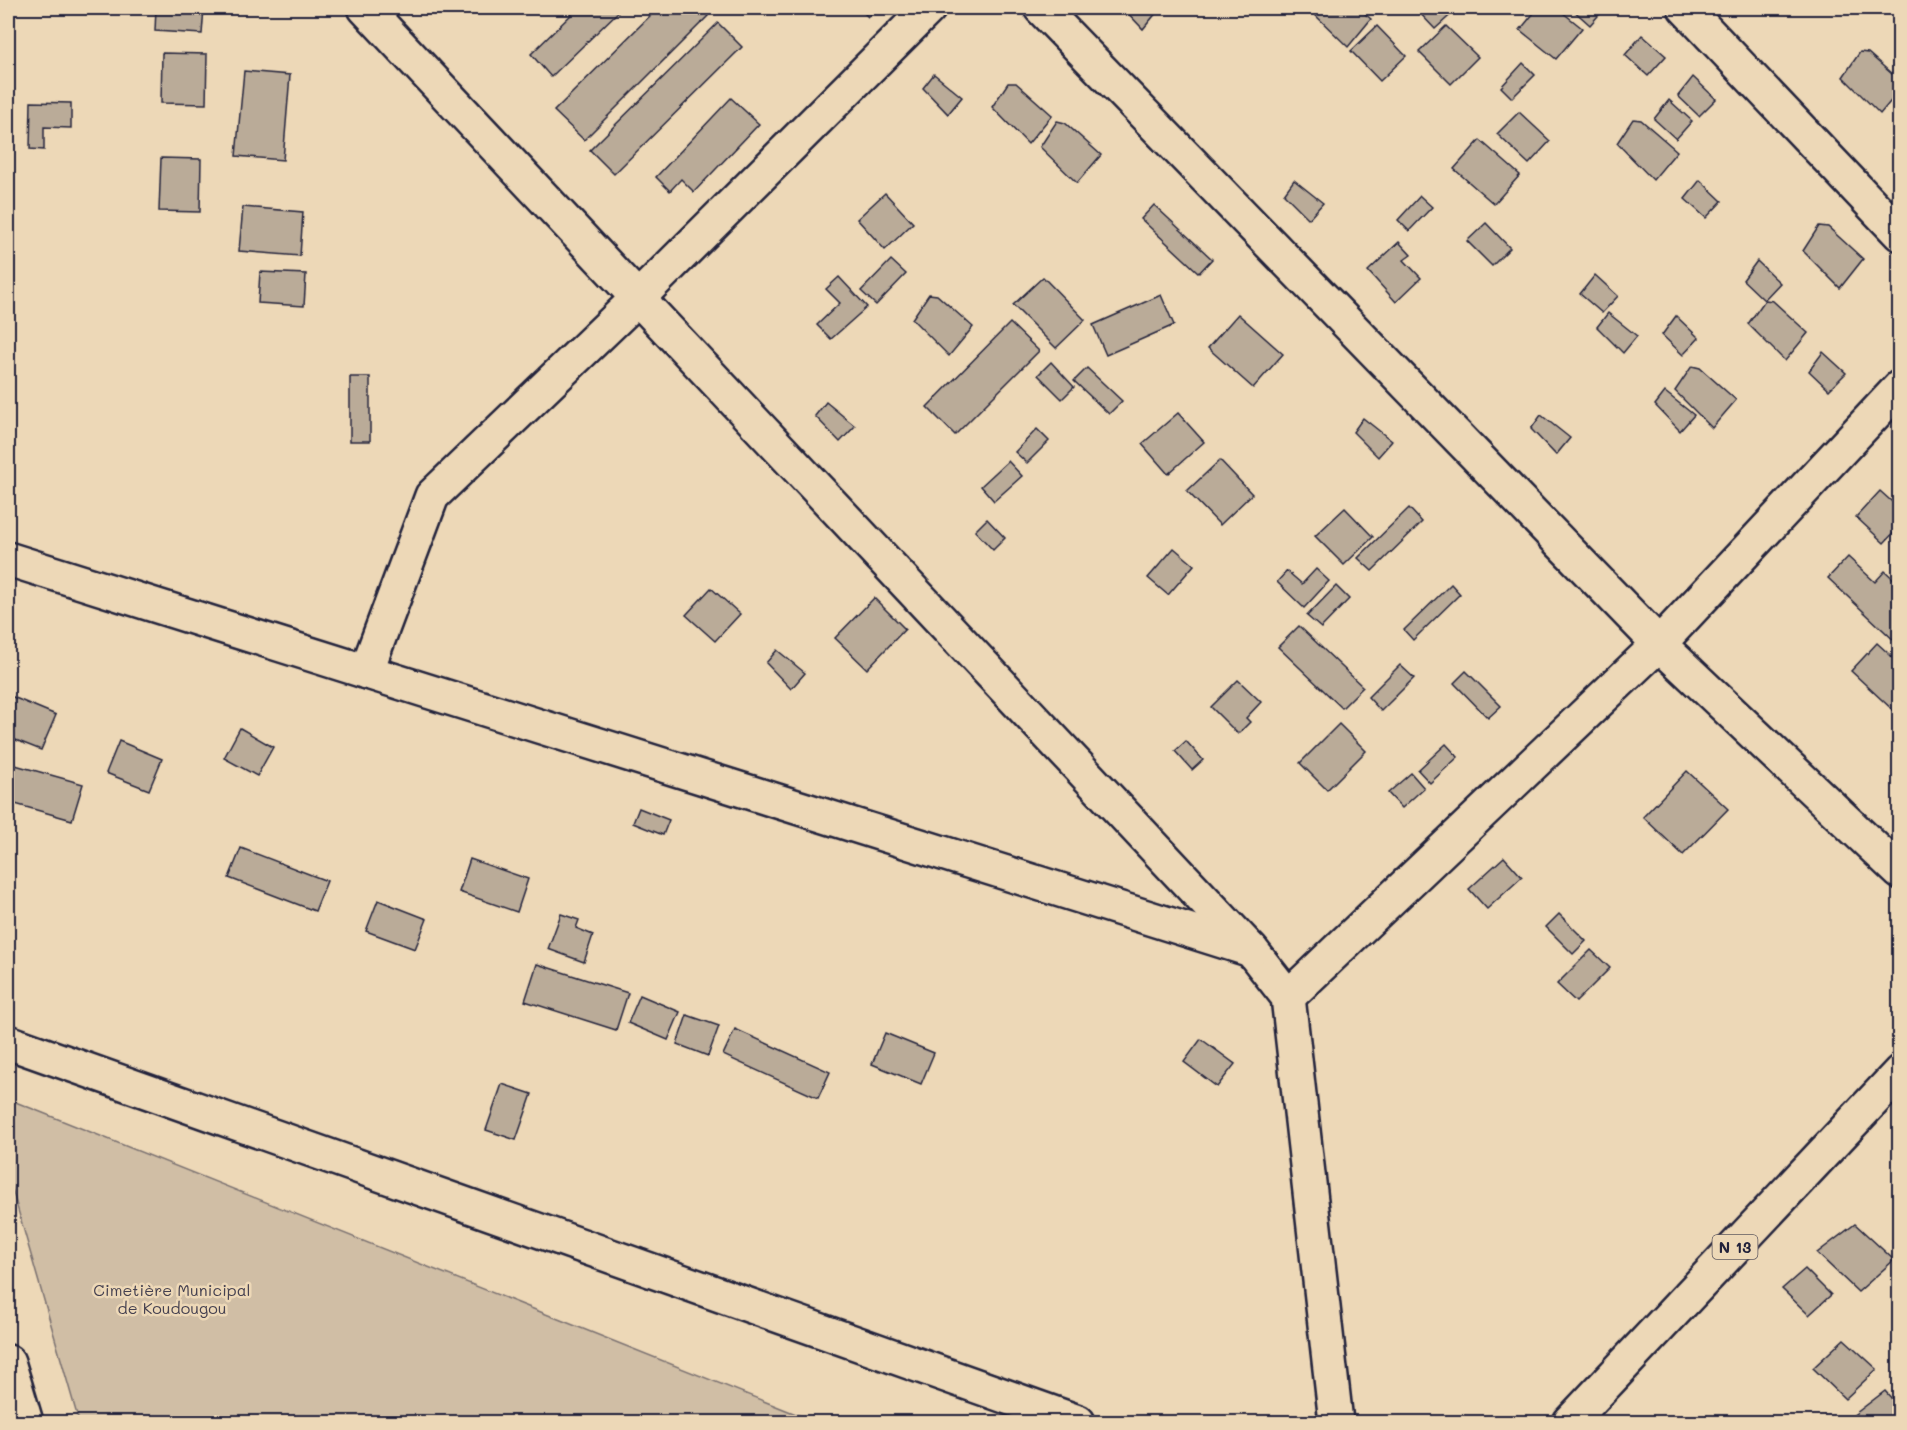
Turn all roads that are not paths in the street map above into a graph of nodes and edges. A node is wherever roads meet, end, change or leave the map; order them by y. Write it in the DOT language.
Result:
graph roads {
  1 [pos="365,8"];
  2 [pos="929,8"];
  3 [pos="1041,8"];
  4 [pos="1685,8"];
  5 [pos="1899,234"];
  6 [pos="638,298"];
  7 [pos="1899,387"];
  8 [pos="8,560"];
  9 [pos="1659,644"];
  10 [pos="366,672"];
  11 [pos="1899,872"];
  12 [pos="1252,951"];
  13 [pos="1288,997"];
  14 [pos="8,1042"];
  15 [pos="1899,1072"];
  16 [pos="8,1362"];
  17 [pos="26,1422"];
  18 [pos="1078,1422"];
  19 [pos="1336,1422"];
  20 [pos="1570,1422"];
  1 -- 6 [label="street"];
  2 -- 6 [label="street"];
  3 -- 9 [label="street"];
  4 -- 5 [label="street"];
  6 -- 10 [label="street"];
  6 -- 12 [label="street"];
  7 -- 9 [label="street"];
  8 -- 10 [label="street"];
  9 -- 11 [label="street"];
  9 -- 13 [label="street"];
  10 -- 12 [label="street"];
  12 -- 13 [label="street"];
  13 -- 19 [label="street"];
  14 -- 18 [label="street"];
  15 -- 20 [label="street, N 13"];
  16 -- 17 [label="street"];
}
